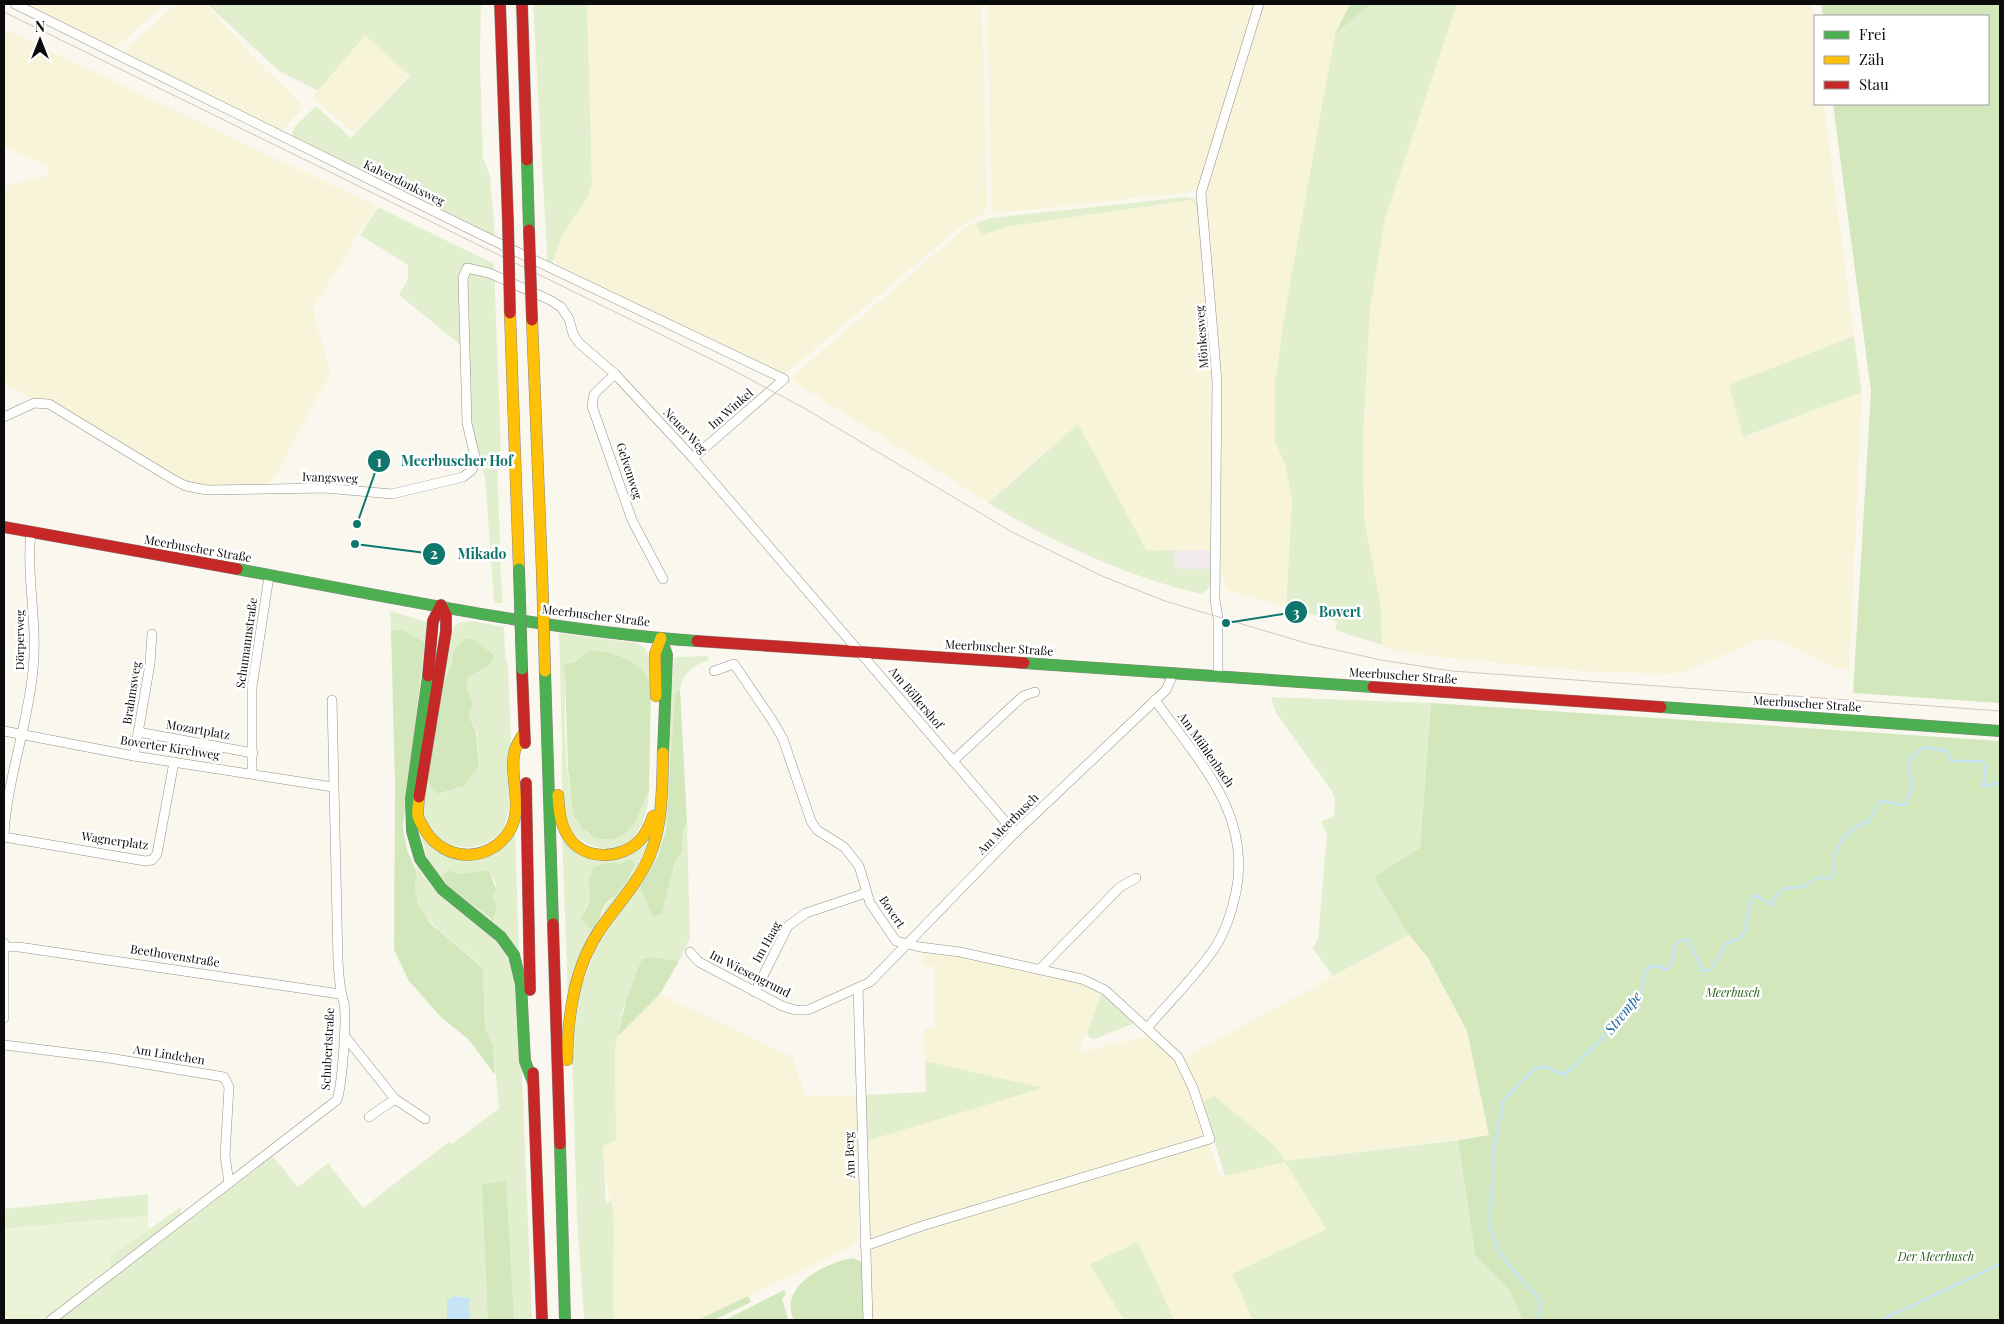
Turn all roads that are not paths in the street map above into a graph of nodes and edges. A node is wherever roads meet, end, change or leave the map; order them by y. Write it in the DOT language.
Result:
graph roads {
  1 [pos="15,4"];
  2 [pos="500,4"];
  3 [pos="522,4"];
  4 [pos="1260,4"];
  5 [pos="467,268"];
  6 [pos="615,374"];
  7 [pos="784,379"];
  8 [pos="4,417"];
  9 [pos="693,458"];
  10 [pos="4,527"];
  11 [pos="31,532"];
  12 [pos="269,576"];
  13 [pos="663,579"];
  14 [pos="442,605"];
  15 [pos="152,634"];
  16 [pos="661,638"];
  17 [pos="860,652"];
  18 [pos="714,671"];
  19 [pos="1173,674"];
  20 [pos="1218,678"];
  21 [pos="1034,692"];
  22 [pos="332,700"];
  23 [pos="1155,700"];
  24 [pos="4,731"];
  25 [pos="2000,731"];
  26 [pos="138,732"];
  27 [pos="524,733"];
  28 [pos="23,734"];
  29 [pos="547,741"];
  30 [pos="253,753"];
  31 [pos="134,756"];
  32 [pos="953,761"];
  33 [pos="174,762"];
  34 [pos="252,774"];
  35 [pos="333,787"];
  36 [pos="1015,833"];
  37 [pos="4,836"];
  38 [pos="1136,878"];
  39 [pos="866,894"];
  40 [pos="5,945"];
  41 [pos="909,945"];
  42 [pos="690,952"];
  43 [pos="1040,969"];
  44 [pos="858,988"];
  45 [pos="755,992"];
  46 [pos="340,994"];
  47 [pos="4,1018"];
  48 [pos="1148,1027"];
  49 [pos="344,1035"];
  50 [pos="4,1045"];
  51 [pos="534,1082"];
  52 [pos="395,1099"];
  53 [pos="559,1115"];
  54 [pos="369,1117"];
  55 [pos="425,1119"];
  56 [pos="229,1183"];
  57 [pos="865,1246"];
  58 [pos="51,1320"];
  59 [pos="542,1320"];
  60 [pos="565,1320"];
  61 [pos="868,1320"];
  1 -- 7 [label="street, Kalverdonksweg"];
  2 -- 27 [label="main road, bridge"];
  3 -- 29 [label="main road, bridge"];
  4 -- 20 [label="street, Mönkesweg"];
  5 -- 6 [label="street, Neuer Weg"];
  5 -- 8 [label="street, Ivangsweg"];
  6 -- 9 [label="street, Neuer Weg"];
  6 -- 13 [label="street, Gelvenweg"];
  7 -- 9 [label="street, Im Winkel"];
  9 -- 17 [label="street, Neuer Weg"];
  10 -- 11 [label="main road, Meerbuscher Straße"];
  11 -- 12 [label="main road, Meerbuscher Straße"];
  11 -- 28 [label="street, Dörperweg"];
  12 -- 14 [label="main road, Meerbuscher Straße"];
  12 -- 30 [label="street, Schumannstraße"];
  14 -- 16 [label="main road, Meerbuscher Straße"];
  14 -- 27 [label="main road"];
  14 -- 51 [label="main road"];
  15 -- 26 [label="street, Brahmsweg"];
  16 -- 17 [label="main road, Meerbuscher Straße"];
  16 -- 29 [label="main road"];
  16 -- 53 [label="main road"];
  17 -- 19 [label="main road, Meerbuscher Straße"];
  17 -- 32 [label="street, Am Böllershof"];
  18 -- 39 [label="street, Bovert"];
  19 -- 20 [label="main road, Meerbuscher Straße"];
  19 -- 23 [label="street, Am Meerbusch"];
  20 -- 25 [label="main road, Meerbuscher Straße"];
  21 -- 32 [label="street"];
  22 -- 35 [label="street, Schubertstraße"];
  23 -- 36 [label="street, Am Meerbusch"];
  23 -- 48 [label="street, Am Mühlenbach"];
  24 -- 28 [label="street, Boverter Kirchweg"];
  26 -- 30 [label="street, Mozartplatz"];
  26 -- 31 [label="street, Brahmsweg"];
  27 -- 51 [label="main road"];
  28 -- 31 [label="street, Boverter Kirchweg"];
  28 -- 37 [label="street, Dörperweg"];
  29 -- 53 [label="main road"];
  30 -- 34 [label="street, Schumannstraße"];
  31 -- 33 [label="street, Boverter Kirchweg"];
  32 -- 36 [label="street, Am Böllershof"];
  33 -- 34 [label="street, Boverter Kirchweg"];
  33 -- 37 [label="street, Wagnerplatz"];
  34 -- 35 [label="street, Boverter Kirchweg"];
  35 -- 46 [label="street, Schubertstraße"];
  36 -- 41 [label="street, Am Meerbusch"];
  38 -- 43 [label="street"];
  39 -- 41 [label="street, Bovert"];
  39 -- 45 [label="street, Im Haag"];
  40 -- 46 [label="street, Beethovenstraße"];
  40 -- 47 [label="street"];
  41 -- 43 [label="street, Bovert"];
  41 -- 44 [label="street, Am Meerbusch"];
  42 -- 45 [label="street, Im Wiesengrund"];
  43 -- 48 [label="street, Bovert"];
  44 -- 45 [label="street, Im Wiesengrund"];
  44 -- 57 [label="street, Am Berg"];
  46 -- 49 [label="street, Schubertstraße"];
  48 -- 57 [label="street, Bovert"];
  49 -- 52 [label="street"];
  49 -- 56 [label="street, Schubertstraße"];
  50 -- 56 [label="street, Am Lindchen"];
  51 -- 59 [label="main road"];
  52 -- 54 [label="street"];
  52 -- 55 [label="street"];
  53 -- 60 [label="main road"];
  56 -- 58 [label="street, Schubertstraße"];
  57 -- 61 [label="street, Am Berg"];
}
